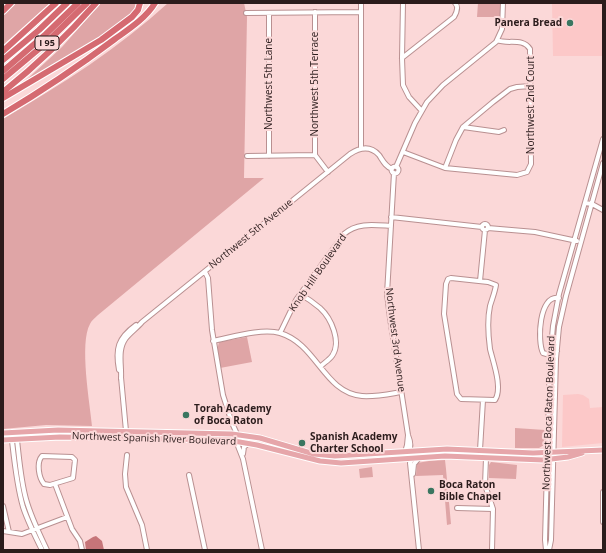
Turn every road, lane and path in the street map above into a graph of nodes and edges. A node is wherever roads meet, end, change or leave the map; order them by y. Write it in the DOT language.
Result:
graph roads {
  1 [pos="11,3"];
  2 [pos="56,3"];
  3 [pos="67,3"];
  4 [pos="78,3"];
  5 [pos="87,3"];
  6 [pos="96,3"];
  7 [pos="140,3"];
  8 [pos="156,3"];
  9 [pos="361,3"];
  10 [pos="403,3"];
  11 [pos="456,3"];
  12 [pos="503,3"];
  13 [pos="3,11"];
  14 [pos="315,12"];
  15 [pos="361,12"];
  16 [pos="246,13"];
  17 [pos="269,13"];
  18 [pos="497,40"];
  19 [pos="3,51"];
  20 [pos="402,58"];
  21 [pos="3,60"];
  22 [pos="3,70"];
  23 [pos="3,79"];
  24 [pos="531,86"];
  25 [pos="3,92"];
  26 [pos="3,98"];
  27 [pos="421,110"];
  28 [pos="3,114"];
  29 [pos="463,127"];
  30 [pos="504,130"];
  31 [pos="603,139"];
  32 [pos="361,148"];
  33 [pos="403,152"];
  34 [pos="601,152"];
  35 [pos="315,155"];
  36 [pos="247,156"];
  37 [pos="269,156"];
  38 [pos="603,164"];
  39 [pos="445,168"];
  40 [pos="394,170"];
  41 [pos="328,172"];
  42 [pos="585,203"];
  43 [pos="592,204"];
  44 [pos="603,210"];
  45 [pos="391,217"];
  46 [pos="391,226"];
  47 [pos="485,228"];
  48 [pos="574,240"];
  49 [pos="581,242"];
  50 [pos="205,272"];
  51 [pos="480,281"];
  52 [pos="300,294"];
  53 [pos="559,298"];
  54 [pos="564,304"];
  55 [pos="280,333"];
  56 [pos="214,341"];
  57 [pos="557,351"];
  58 [pos="550,355"];
  59 [pos="320,366"];
  60 [pos="401,392"];
  61 [pos="483,400"];
  62 [pos="232,423"];
  63 [pos="126,431"];
  64 [pos="14,432"];
  65 [pos="3,433"];
  66 [pos="227,434"];
  67 [pos="237,434"];
  68 [pos="87,437"];
  69 [pos="14,439"];
  70 [pos="3,440"];
  71 [pos="236,441"];
  72 [pos="249,443"];
  73 [pos="449,449"];
  74 [pos="480,450"];
  75 [pos="603,450"];
  76 [pos="588,451"];
  77 [pos="407,452"];
  78 [pos="554,452"];
  79 [pos="548,453"];
  80 [pos="367,454"];
  81 [pos="127,455"];
  82 [pos="243,457"];
  83 [pos="412,458"];
  84 [pos="419,458"];
  85 [pos="486,458"];
  86 [pos="547,459"];
  87 [pos="554,459"];
  88 [pos="372,461"];
  89 [pos="333,463"];
  90 [pos="189,475"];
  91 [pos="412,479"];
  92 [pos="55,484"];
  93 [pos="603,492"];
  94 [pos="3,506"];
  95 [pos="457,508"];
  96 [pos="493,510"];
  97 [pos="67,517"];
  98 [pos="603,522"];
  99 [pos="34,530"];
  100 [pos="3,531"];
  101 [pos="9,532"];
  102 [pos="42,550"];
  103 [pos="47,550"];
  104 [pos="82,550"];
  105 [pos="147,550"];
  106 [pos="204,550"];
  107 [pos="263,550"];
  108 [pos="268,550"];
  109 [pos="419,550"];
  110 [pos="492,550"];
  111 [pos="546,550"];
  112 [pos="549,550"];
  1 -- 13 [label="highway"];
  2 -- 19 [label="highway, I 95"];
  3 -- 21 [label="highway"];
  4 -- 22 [label="highway"];
  5 -- 23 [label="highway, I 95"];
  6 -- 25 [label="highway"];
  7 -- 26 [label="highway"];
  8 -- 28 [label="highway"];
  9 -- 15 [label="street"];
  10 -- 20 [label="street"];
  11 -- 20 [label="street"];
  12 -- 18 [label="street"];
  14 -- 15 [label="street"];
  14 -- 17 [label="street"];
  14 -- 35 [label="street, Northwest 5th Terrace"];
  15 -- 32 [label="street"];
  16 -- 17 [label="street"];
  17 -- 37 [label="street, Northwest 5th Lane"];
  18 -- 24 [label="street, Northwest 2nd Court"];
  18 -- 27 [label="street, Northwest 3rd Avenue"];
  20 -- 27 [label="street"];
  24 -- 29 [label="street"];
  24 -- 39 [label="street, Northwest 2nd Court"];
  27 -- 33 [label="street, Northwest 3rd Avenue"];
  29 -- 30 [label="street"];
  29 -- 39 [label="street"];
  31 -- 34 [label="street, Northwest Boca Raton Boulevard"];
  32 -- 40 [label="street"];
  32 -- 41 [label="street, Northwest 5th Avenue"];
  33 -- 39 [label="street"];
  33 -- 40 [label="street, Northwest 3rd Avenue"];
  34 -- 42 [label="street, Northwest Boca Raton Boulevard"];
  35 -- 37 [label="street"];
  35 -- 41 [label="street"];
  36 -- 37 [label="street"];
  38 -- 43 [label="street, Northwest Boca Raton Boulevard"];
  40 -- 45 [label="street, Northwest 3rd Avenue"];
  41 -- 50 [label="street, Northwest 5th Avenue"];
  42 -- 43 [label="street"];
  42 -- 48 [label="street, Northwest Boca Raton Boulevard"];
  43 -- 44 [label="street"];
  43 -- 49 [label="street, Northwest Boca Raton Boulevard"];
  45 -- 46 [label="street, Northwest 3rd Avenue"];
  45 -- 47 [label="street"];
  46 -- 52 [label="street, Knob Hill Boulevard"];
  46 -- 60 [label="street, Northwest 3rd Avenue"];
  47 -- 48 [label="street"];
  47 -- 51 [label="street"];
  48 -- 49 [label="street"];
  48 -- 53 [label="street, Northwest Boca Raton Boulevard"];
  49 -- 54 [label="street, Northwest Boca Raton Boulevard"];
  50 -- 56 [label="street"];
  50 -- 63 [label="street, Northwest 5th Avenue"];
  51 -- 61 [label="street"];
  51 -- 61 [label="street"];
  52 -- 55 [label="street, Knob Hill Boulevard"];
  52 -- 59 [label="street"];
  53 -- 54 [label="street"];
  53 -- 58 [label="street, Northwest Boca Raton Boulevard"];
  53 -- 58 [label="street"];
  54 -- 57 [label="street, Northwest Boca Raton Boulevard"];
  55 -- 56 [label="street"];
  55 -- 59 [label="street"];
  56 -- 62 [label="street"];
  57 -- 58 [label="street"];
  57 -- 78 [label="street, Northwest Boca Raton Boulevard"];
  58 -- 79 [label="street, Northwest Boca Raton Boulevard"];
  59 -- 60 [label="street"];
  60 -- 77 [label="street, Northwest 3rd Avenue"];
  61 -- 74 [label="street"];
  62 -- 66 [label="street"];
  62 -- 67 [label="street"];
  63 -- 64 [label="main road, Northwest Spanish River Boulevard"];
  63 -- 66 [label="main road, Northwest Spanish River Boulevard"];
  63 -- 68 [label="main road"];
  64 -- 65 [label="main road, Northwest Spanish River Boulevard"];
  64 -- 69 [label="street"];
  66 -- 67 [label="main road, Northwest Spanish River Boulevard"];
  67 -- 80 [label="main road, Northwest Spanish River Boulevard"];
  68 -- 69 [label="main road, Northwest Spanish River Boulevard"];
  68 -- 71 [label="main road, Northwest Spanish River Boulevard"];
  69 -- 70 [label="main road, Northwest Spanish River Boulevard"];
  69 -- 99 [label="street"];
  71 -- 72 [label="main road, Northwest Spanish River Boulevard"];
  71 -- 82 [label="street"];
  72 -- 82 [label="street"];
  72 -- 89 [label="main road, Northwest Spanish River Boulevard"];
  73 -- 74 [label="main road, Northwest Spanish River Boulevard"];
  73 -- 77 [label="main road, Northwest Spanish River Boulevard"];
  73 -- 83 [label="main road"];
  74 -- 79 [label="main road, Northwest Spanish River Boulevard"];
  75 -- 76 [label="main road, Northwest Spanish River Boulevard"];
  76 -- 78 [label="main road, Northwest Spanish River Boulevard"];
  76 -- 87 [label="main road, Northwest Spanish River Boulevard"];
  77 -- 80 [label="main road, Northwest Spanish River Boulevard"];
  77 -- 88 [label="main road"];
  78 -- 79 [label="main road, Northwest Spanish River Boulevard"];
  78 -- 87 [label="street, Northwest Boca Raton Boulevard"];
  79 -- 86 [label="street, Northwest Boca Raton Boulevard"];
  80 -- 89 [label="main road"];
  81 -- 105 [label="street"];
  82 -- 107 [label="street"];
  83 -- 84 [label="main road, Northwest Spanish River Boulevard"];
  83 -- 88 [label="main road, Northwest Spanish River Boulevard"];
  83 -- 91 [label="street"];
  84 -- 85 [label="main road, Northwest Spanish River Boulevard"];
  84 -- 91 [label="street"];
  85 -- 86 [label="main road, Northwest Spanish River Boulevard"];
  85 -- 96 [label="street"];
  86 -- 87 [label="main road, Northwest Spanish River Boulevard"];
  86 -- 111 [label="street, Northwest Boca Raton Boulevard"];
  87 -- 112 [label="street, Northwest Boca Raton Boulevard"];
  88 -- 89 [label="main road, Northwest Spanish River Boulevard"];
  90 -- 106 [label="street"];
  91 -- 109 [label="street"];
  92 -- 92 [label="street"];
  92 -- 97 [label="street"];
  93 -- 98 [label="street"];
  94 -- 101 [label="street"];
  95 -- 96 [label="street"];
  96 -- 110 [label="street"];
  97 -- 99 [label="street"];
  97 -- 104 [label="street"];
  99 -- 101 [label="street"];
  99 -- 102 [label="street"];
  99 -- 103 [label="street"];
  100 -- 101 [label="street"];
  107 -- 108 [label="street"];
}
